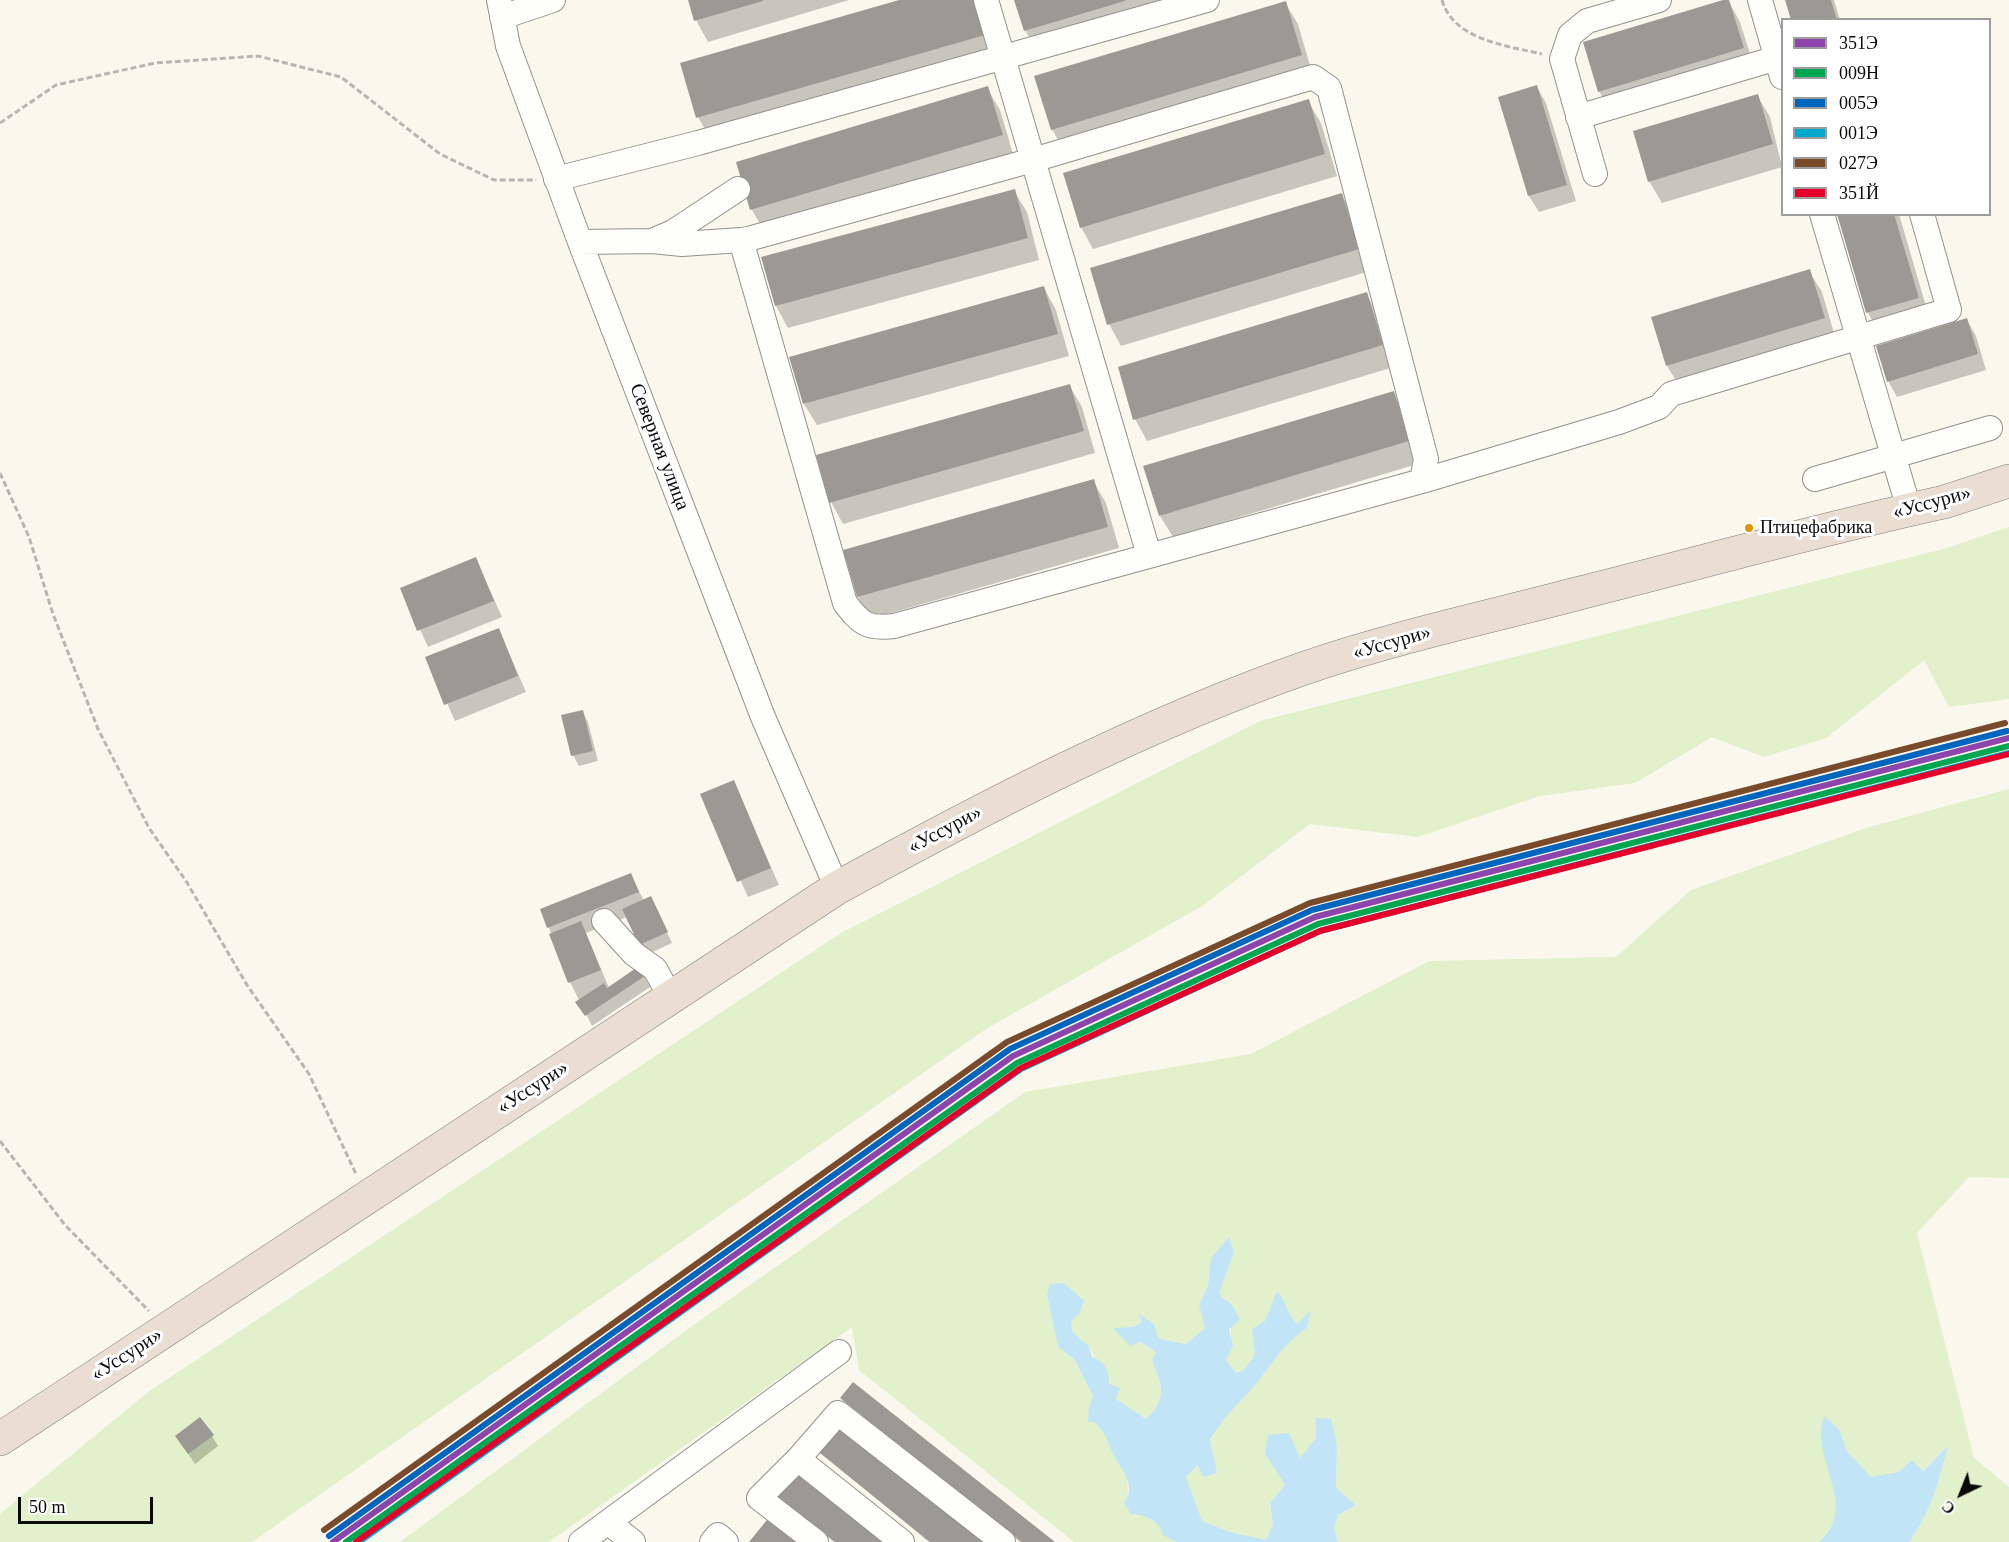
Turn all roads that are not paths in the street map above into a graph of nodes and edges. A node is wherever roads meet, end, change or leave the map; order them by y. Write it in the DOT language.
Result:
graph roads {
  1 [pos="553,0"];
  2 [pos="986,0"];
  3 [pos="1207,0"];
  4 [pos="1659,0"];
  5 [pos="1760,0"];
  6 [pos="501,9"];
  7 [pos="1001,56"];
  8 [pos="1780,67"];
  9 [pos="1578,117"];
  10 [pos="1033,159"];
  11 [pos="1595,174"];
  12 [pos="556,179"];
  13 [pos="738,189"];
  14 [pos="1823,216"];
  15 [pos="1923,216"];
  16 [pos="741,240"];
  17 [pos="652,241"];
  18 [pos="580,242"];
  19 [pos="1857,338"];
  20 [pos="1990,428"];
  21 [pos="1893,458"];
  22 [pos="1815,478"];
  23 [pos="1422,481"];
  24 [pos="2009,481"];
  25 [pos="1909,510"];
  26 [pos="1149,555"];
  27 [pos="837,888"];
  28 [pos="604,921"];
  29 [pos="671,998"];
  30 [pos="839,1353"];
  31 [pos="0,1438"];
  32 [pos="798,1460"];
  33 [pos="609,1523"];
  34 [pos="581,1542"];
  35 [pos="633,1542"];
  36 [pos="712,1542"];
  37 [pos="726,1542"];
  38 [pos="816,1542"];
  39 [pos="902,1542"];
  40 [pos="1003,1542"];
  1 -- 6 [label="street"];
  2 -- 7 [label="street"];
  3 -- 7 [label="street"];
  4 -- 9 [label="street"];
  5 -- 8 [label="street"];
  6 -- 12 [label="street, Северная улица"];
  7 -- 10 [label="street"];
  7 -- 12 [label="street"];
  8 -- 9 [label="street"];
  9 -- 11 [label="street"];
  10 -- 16 [label="street"];
  10 -- 23 [label="street"];
  10 -- 26 [label="street"];
  12 -- 18 [label="street, Северная улица"];
  13 -- 17 [label="street"];
  14 -- 19 [label="street"];
  15 -- 19 [label="street"];
  16 -- 17 [label="street"];
  16 -- 26 [label="street"];
  17 -- 18 [label="street"];
  18 -- 27 [label="street, Северная улица"];
  19 -- 21 [label="street"];
  19 -- 23 [label="street"];
  20 -- 21 [label="street"];
  21 -- 22 [label="street"];
  21 -- 25 [label="street"];
  23 -- 26 [label="street"];
  24 -- 25 [label="highway, «Уссури»"];
  25 -- 27 [label="highway, «Уссури»"];
  27 -- 29 [label="highway, «Уссури»"];
  28 -- 29 [label="street"];
  29 -- 31 [label="highway, «Уссури»"];
  30 -- 33 [label="street"];
  32 -- 38 [label="street"];
  32 -- 39 [label="street"];
  32 -- 40 [label="street"];
  33 -- 34 [label="street"];
  33 -- 35 [label="street"];
  36 -- 37 [label="street"];
}
